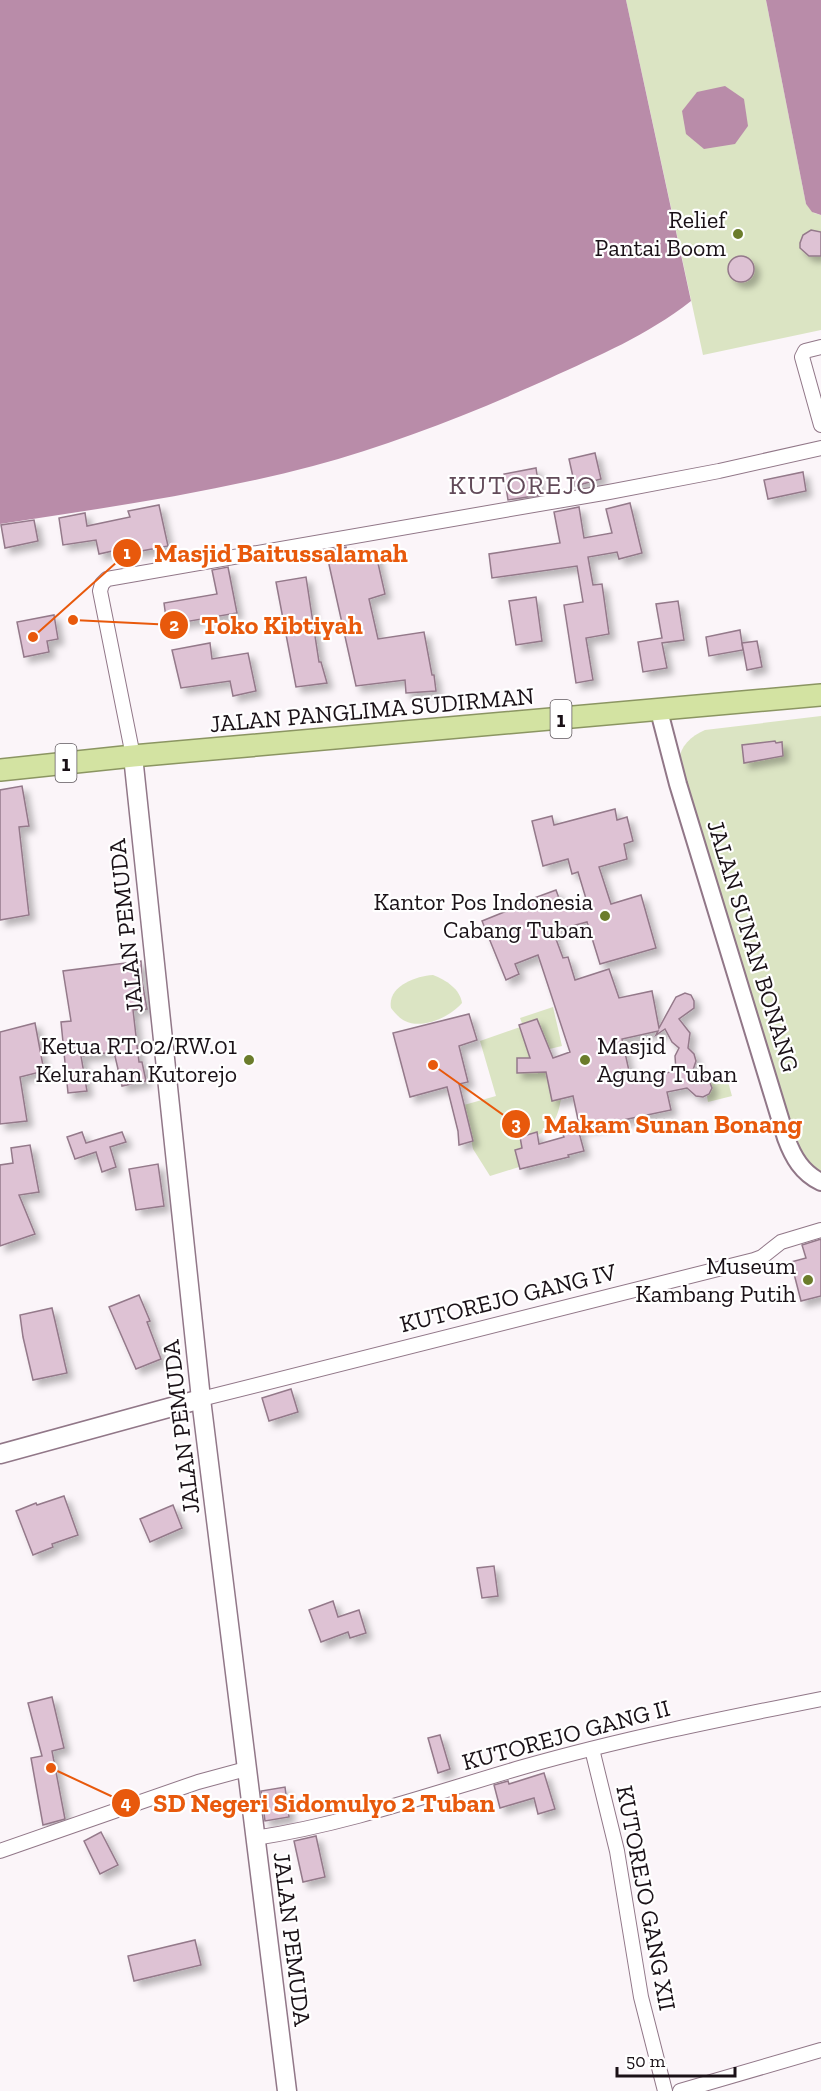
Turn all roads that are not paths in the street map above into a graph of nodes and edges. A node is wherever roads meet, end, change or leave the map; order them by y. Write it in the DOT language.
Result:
graph roads {
  1 [pos="821,347"];
  2 [pos="821,424"];
  3 [pos="821,448"];
  4 [pos="821,695"];
  5 [pos="659,711"];
  6 [pos="133,756"];
  7 [pos="0,770"];
  8 [pos="821,1182"];
  9 [pos="821,1230"];
  10 [pos="201,1399"];
  11 [pos="0,1454"];
  12 [pos="821,1699"];
  13 [pos="592,1749"];
  14 [pos="246,1769"];
  15 [pos="255,1838"];
  16 [pos="0,1851"];
  17 [pos="821,2050"];
  18 [pos="286,2091"];
  19 [pos="664,2091"];
  20 [pos="680,2091"];
  1 -- 2 [label="street"];
  3 -- 6 [label="street"];
  4 -- 5 [label="highway, JALAN PANGLIMA SUDIRMAN / 1"];
  5 -- 6 [label="highway, JALAN PANGLIMA SUDIRMAN / 1"];
  5 -- 8 [label="street, JALAN SUNAN BONANG"];
  6 -- 7 [label="highway, JALAN PANGLIMA SUDIRMAN / 1"];
  6 -- 10 [label="main road, JALAN PEMUDA"];
  9 -- 10 [label="street, KUTOREJO GANG IV"];
  10 -- 11 [label="main road"];
  10 -- 14 [label="main road, JALAN PEMUDA"];
  12 -- 13 [label="street, KUTOREJO GANG II"];
  13 -- 15 [label="street, KUTOREJO GANG II"];
  13 -- 19 [label="street, KUTOREJO GANG XII"];
  14 -- 15 [label="main road, JALAN PEMUDA"];
  14 -- 16 [label="street"];
  15 -- 18 [label="main road, JALAN PEMUDA"];
  17 -- 20 [label="street"];
}
